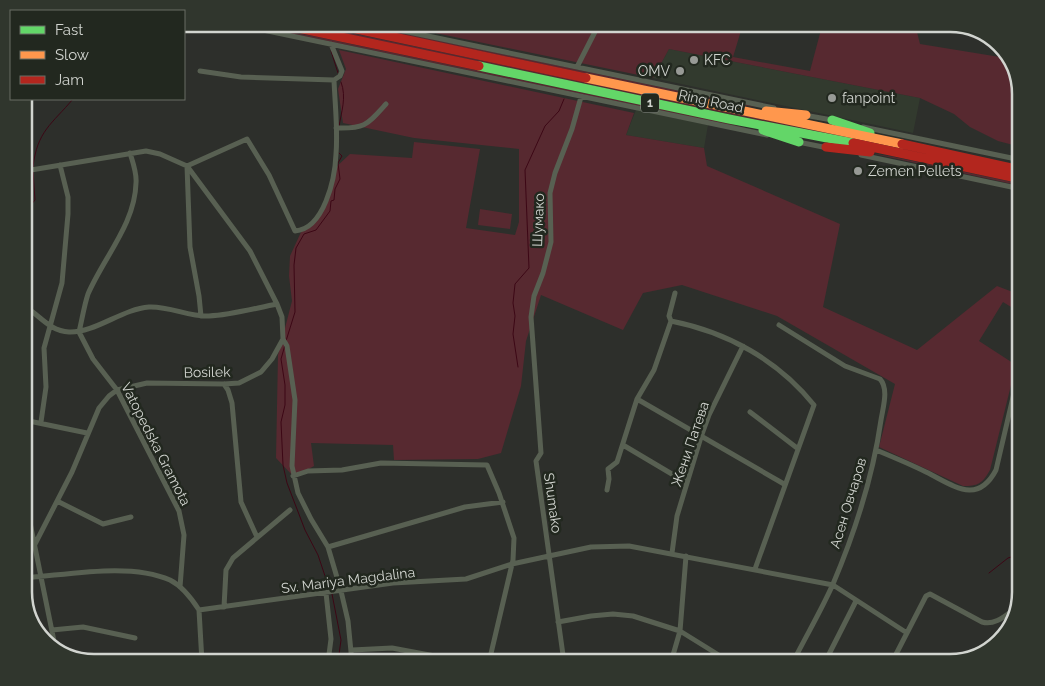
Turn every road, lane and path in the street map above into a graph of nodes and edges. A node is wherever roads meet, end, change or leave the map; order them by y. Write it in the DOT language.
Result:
graph roads {
  1 [pos="278,33"];
  2 [pos="321,33"];
  3 [pos="375,33"];
  4 [pos="413,33"];
  5 [pos="594,33"];
  6 [pos="331,44"];
  7 [pos="577,67"];
  8 [pos="200,71"];
  9 [pos="334,80"];
  10 [pos="581,97"];
  11 [pos="386,104"];
  12 [pos="725,108"];
  13 [pos="806,115"];
  14 [pos="729,120"];
  15 [pos="832,120"];
  16 [pos="336,128"];
  17 [pos="799,142"];
  18 [pos="904,144"];
  19 [pos="826,148"];
  20 [pos="130,153"];
  21 [pos="914,156"];
  22 [pos="1012,158"];
  23 [pos="60,165"];
  24 [pos="187,166"];
  25 [pos="1012,168"];
  26 [pos="33,171"];
  27 [pos="1012,177"];
  28 [pos="1012,187"];
  29 [pos="675,293"];
  30 [pos="277,304"];
  31 [pos="33,311"];
  32 [pos="201,316"];
  33 [pos="671,322"];
  34 [pos="779,324"];
  35 [pos="49,326"];
  36 [pos="79,332"];
  37 [pos="282,339"];
  38 [pos="743,346"];
  39 [pos="224,384"];
  40 [pos="117,390"];
  41 [pos="637,399"];
  42 [pos="1012,402"];
  43 [pos="750,412"];
  44 [pos="33,421"];
  45 [pos="41,422"];
  46 [pos="87,433"];
  47 [pos="701,437"];
  48 [pos="623,445"];
  49 [pos="797,448"];
  50 [pos="876,450"];
  51 [pos="293,476"];
  52 [pos="687,483"];
  53 [pos="784,484"];
  54 [pos="607,490"];
  55 [pos="57,501"];
  56 [pos="502,502"];
  57 [pos="290,510"];
  58 [pos="131,517"];
  59 [pos="257,537"];
  60 [pos="33,541"];
  61 [pos="34,546"];
  62 [pos="328,546"];
  63 [pos="672,553"];
  64 [pos="549,556"];
  65 [pos="686,556"];
  66 [pos="512,564"];
  67 [pos="755,569"];
  68 [pos="33,577"];
  69 [pos="40,577"];
  70 [pos="832,585"];
  71 [pos="180,587"];
  72 [pos="341,591"];
  73 [pos="326,593"];
  74 [pos="856,601"];
  75 [pos="224,607"];
  76 [pos="199,610"];
  77 [pos="1008,613"];
  78 [pos="558,622"];
  79 [pos="52,630"];
  80 [pos="680,631"];
  81 [pos="907,633"];
  82 [pos="53,637"];
  83 [pos="135,638"];
  84 [pos="352,650"];
  85 [pos="202,654"];
  86 [pos="329,654"];
  87 [pos="352,654"];
  88 [pos="424,654"];
  89 [pos="491,654"];
  90 [pos="563,654"];
  91 [pos="674,654"];
  92 [pos="717,654"];
  93 [pos="797,654"];
  94 [pos="829,654"];
  95 [pos="896,654"];
  1 -- 6 [label="street"];
  2 -- 14 [label="highway, Ring Road / 1"];
  3 -- 12 [label="highway, Ring Road / 1"];
  4 -- 7 [label="street"];
  5 -- 7 [label="street"];
  6 -- 9 [label="street"];
  6 -- 10 [label="street"];
  7 -- 13 [label="street"];
  8 -- 9 [label="street"];
  9 -- 16 [label="street"];
  10 -- 17 [label="street"];
  10 -- 64 [label="street, Shumako"];
  11 -- 16 [label="street"];
  12 -- 13 [label="highway"];
  12 -- 18 [label="highway, Ring Road / 1"];
  13 -- 15 [label="street"];
  14 -- 17 [label="highway"];
  14 -- 21 [label="highway, Ring Road / 1"];
  15 -- 18 [label="highway"];
  15 -- 22 [label="street"];
  16 -- 24 [label="street"];
  17 -- 19 [label="street"];
  18 -- 25 [label="highway, Ring Road / 1"];
  19 -- 21 [label="highway"];
  19 -- 28 [label="street"];
  20 -- 23 [label="street"];
  20 -- 24 [label="street"];
  20 -- 36 [label="street"];
  21 -- 27 [label="highway, Ring Road / 1"];
  23 -- 26 [label="street"];
  23 -- 35 [label="street"];
  24 -- 30 [label="street"];
  24 -- 32 [label="street"];
  29 -- 33 [label="street"];
  30 -- 32 [label="street"];
  30 -- 37 [label="street"];
  31 -- 35 [label="street"];
  32 -- 36 [label="street"];
  33 -- 38 [label="street"];
  33 -- 41 [label="street"];
  34 -- 50 [label="street, Асен Овчаров"];
  35 -- 36 [label="street"];
  35 -- 45 [label="street"];
  36 -- 40 [label="street, Vatopedska Gramota"];
  37 -- 39 [label="street, Bosilek"];
  37 -- 51 [label="street"];
  38 -- 47 [label="street, Жени Патева"];
  38 -- 49 [label="street"];
  39 -- 40 [label="street, Bosilek"];
  39 -- 59 [label="street"];
  40 -- 46 [label="street"];
  40 -- 71 [label="street, Vatopedska Gramota"];
  41 -- 47 [label="street"];
  41 -- 48 [label="street"];
  42 -- 50 [label="street"];
  43 -- 49 [label="street"];
  44 -- 45 [label="street"];
  45 -- 46 [label="street"];
  46 -- 55 [label="street"];
  47 -- 52 [label="street, Жени Патева"];
  47 -- 53 [label="street"];
  48 -- 52 [label="street"];
  48 -- 54 [label="street"];
  49 -- 53 [label="street"];
  50 -- 70 [label="street, Асен Овчаров"];
  51 -- 56 [label="street"];
  51 -- 62 [label="street"];
  52 -- 63 [label="street, Жени Патева"];
  53 -- 67 [label="street"];
  55 -- 58 [label="street"];
  55 -- 61 [label="street"];
  56 -- 62 [label="street"];
  56 -- 66 [label="street"];
  57 -- 59 [label="street"];
  59 -- 75 [label="street"];
  60 -- 61 [label="street"];
  61 -- 69 [label="street"];
  62 -- 72 [label="street"];
  63 -- 64 [label="street, Sv. Mariya Magdalina"];
  63 -- 65 [label="street, Sv. Mariya Magdalina"];
  64 -- 66 [label="street, Sv. Mariya Magdalina"];
  64 -- 78 [label="street, Shumako"];
  65 -- 67 [label="street, Sv. Mariya Magdalina"];
  65 -- 80 [label="street"];
  66 -- 72 [label="street, Sv. Mariya Magdalina"];
  66 -- 89 [label="street"];
  67 -- 70 [label="street, Sv. Mariya Magdalina"];
  68 -- 69 [label="street"];
  69 -- 71 [label="street"];
  69 -- 79 [label="street"];
  70 -- 74 [label="street"];
  70 -- 93 [label="street, Асен Овчаров"];
  71 -- 76 [label="street"];
  72 -- 73 [label="street, Sv. Mariya Magdalina"];
  72 -- 84 [label="street"];
  73 -- 75 [label="street, Sv. Mariya Magdalina"];
  73 -- 86 [label="street"];
  74 -- 81 [label="street"];
  74 -- 94 [label="street"];
  75 -- 76 [label="street, Sv. Mariya Magdalina"];
  76 -- 85 [label="street"];
  77 -- 81 [label="street"];
  78 -- 80 [label="street"];
  78 -- 90 [label="street, Shumako"];
  79 -- 82 [label="street"];
  79 -- 83 [label="street"];
  80 -- 91 [label="street"];
  80 -- 92 [label="street"];
  81 -- 95 [label="street"];
  84 -- 87 [label="street"];
  84 -- 88 [label="street"];
}
